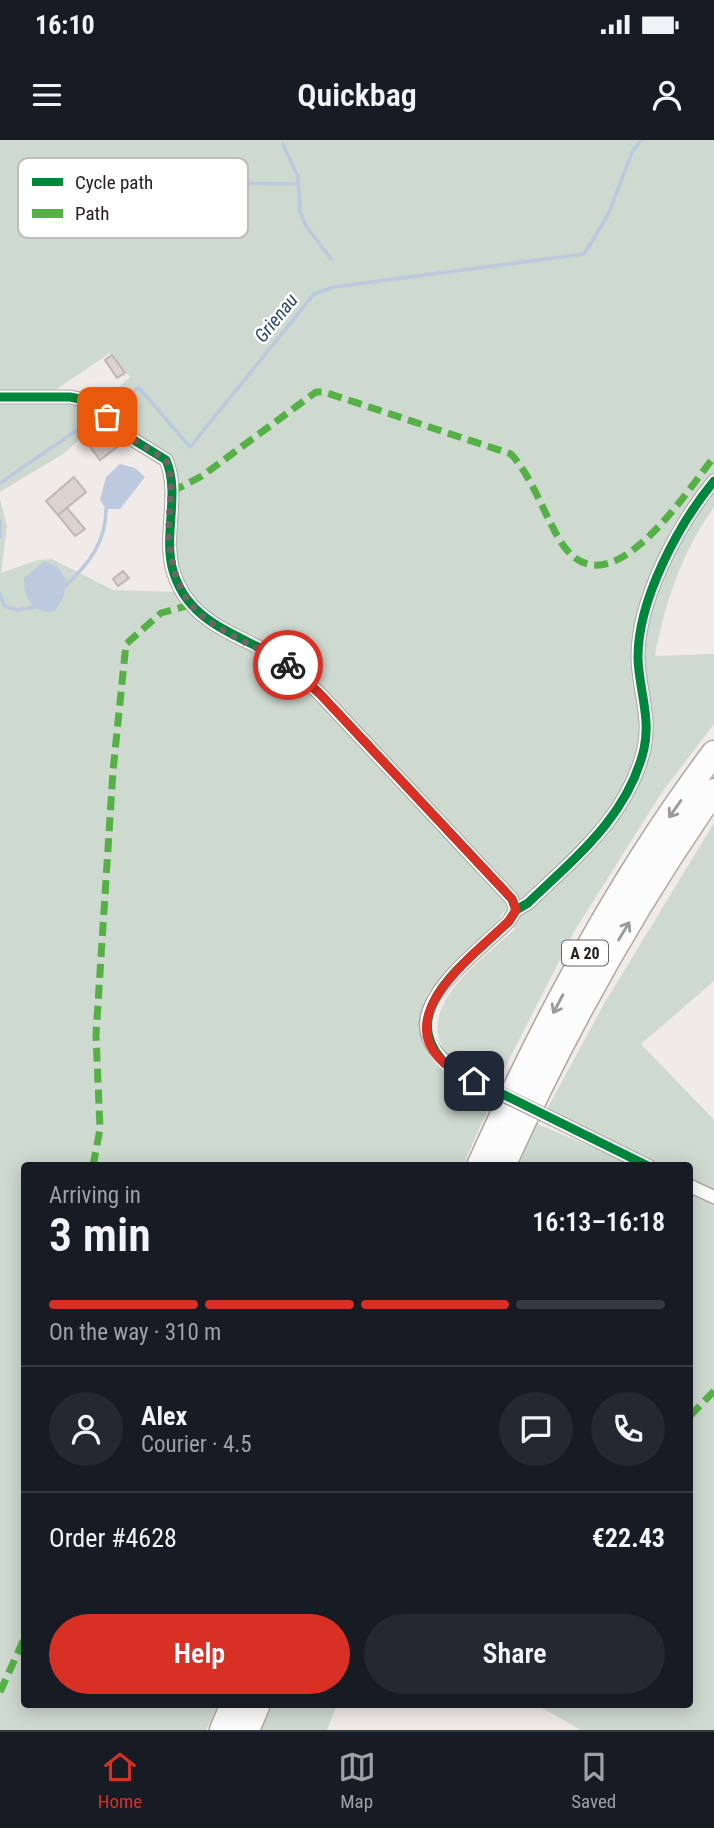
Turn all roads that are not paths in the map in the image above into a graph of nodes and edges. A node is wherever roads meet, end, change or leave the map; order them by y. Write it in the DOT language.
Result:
graph roads {
  1 [pos="0,397"];
  2 [pos="714,481"];
  3 [pos="714,753"];
  4 [pos="714,791"];
  5 [pos="516,910"];
  6 [pos="480,1162"];
  7 [pos="505,1162"];
  8 [pos="640,1162"];
  9 [pos="693,1187"];
  10 [pos="714,1197"];
  11 [pos="231,1708"];
  12 [pos="256,1708"];
  13 [pos="222,1730"];
  14 [pos="247,1730"];
  1 -- 5 [label="street"];
  2 -- 5 [label="street"];
  3 -- 6 [label="highway, A 20, one-way"];
  7 -- 4 [label="highway, A 20, one-way"];
  5 -- 8 [label="street, bridge"];
  9 -- 10 [label="street"];
  11 -- 13 [label="highway"];
  12 -- 14 [label="highway"];
}
